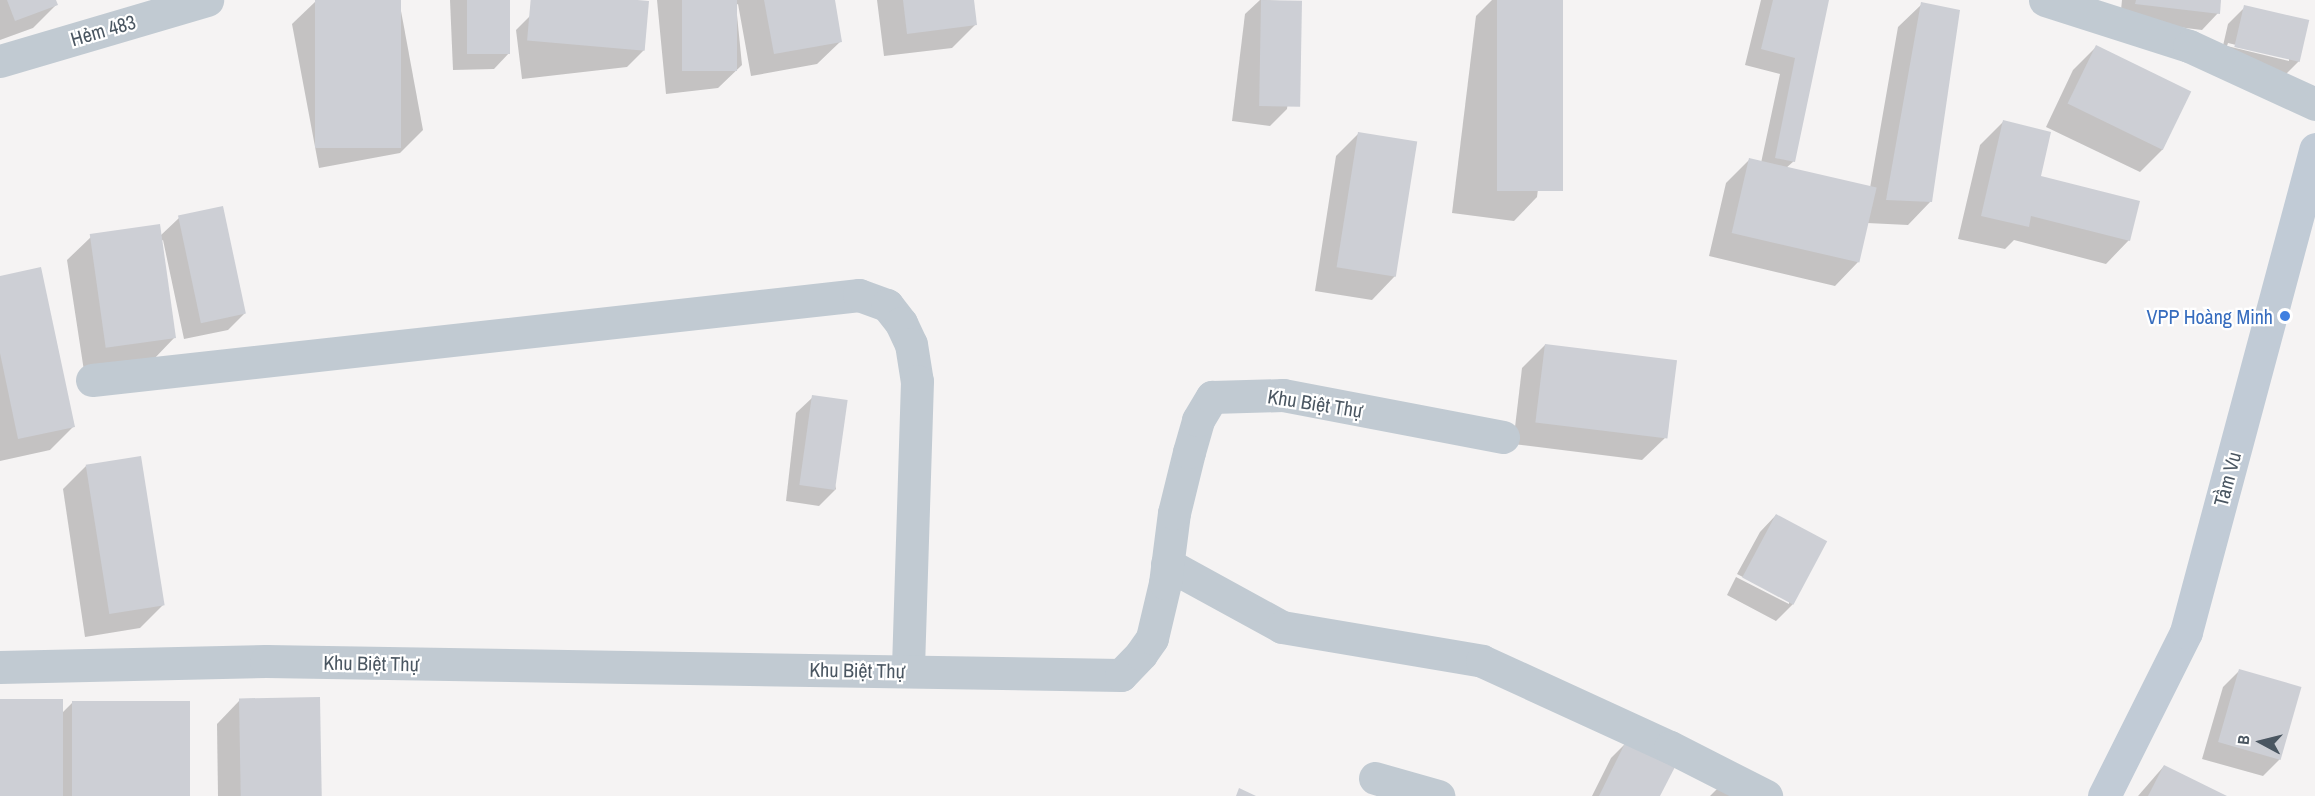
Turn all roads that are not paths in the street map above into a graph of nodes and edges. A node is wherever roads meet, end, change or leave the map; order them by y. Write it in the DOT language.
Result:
graph roads {
  1 [pos="207,0"];
  2 [pos="2045,0"];
  3 [pos="0,61"];
  4 [pos="2315,104"];
  5 [pos="2315,149"];
  6 [pos="92,380"];
  7 [pos="1503,437"];
  8 [pos="1167,564"];
  9 [pos="0,667"];
  10 [pos="908,670"];
  11 [pos="1375,778"];
  12 [pos="1438,796"];
  13 [pos="1766,796"];
  14 [pos="2104,796"];
  1 -- 3 [label="street, Hẻm 483"];
  2 -- 4 [label="street"];
  5 -- 14 [label="street, Tầm Vu"];
  6 -- 10 [label="street"];
  7 -- 8 [label="street, Khu Biệt Thự"];
  8 -- 10 [label="street, Khu Biệt Thự"];
  8 -- 13 [label="street"];
  9 -- 10 [label="street, Khu Biệt Thự"];
  11 -- 12 [label="street"];
}
